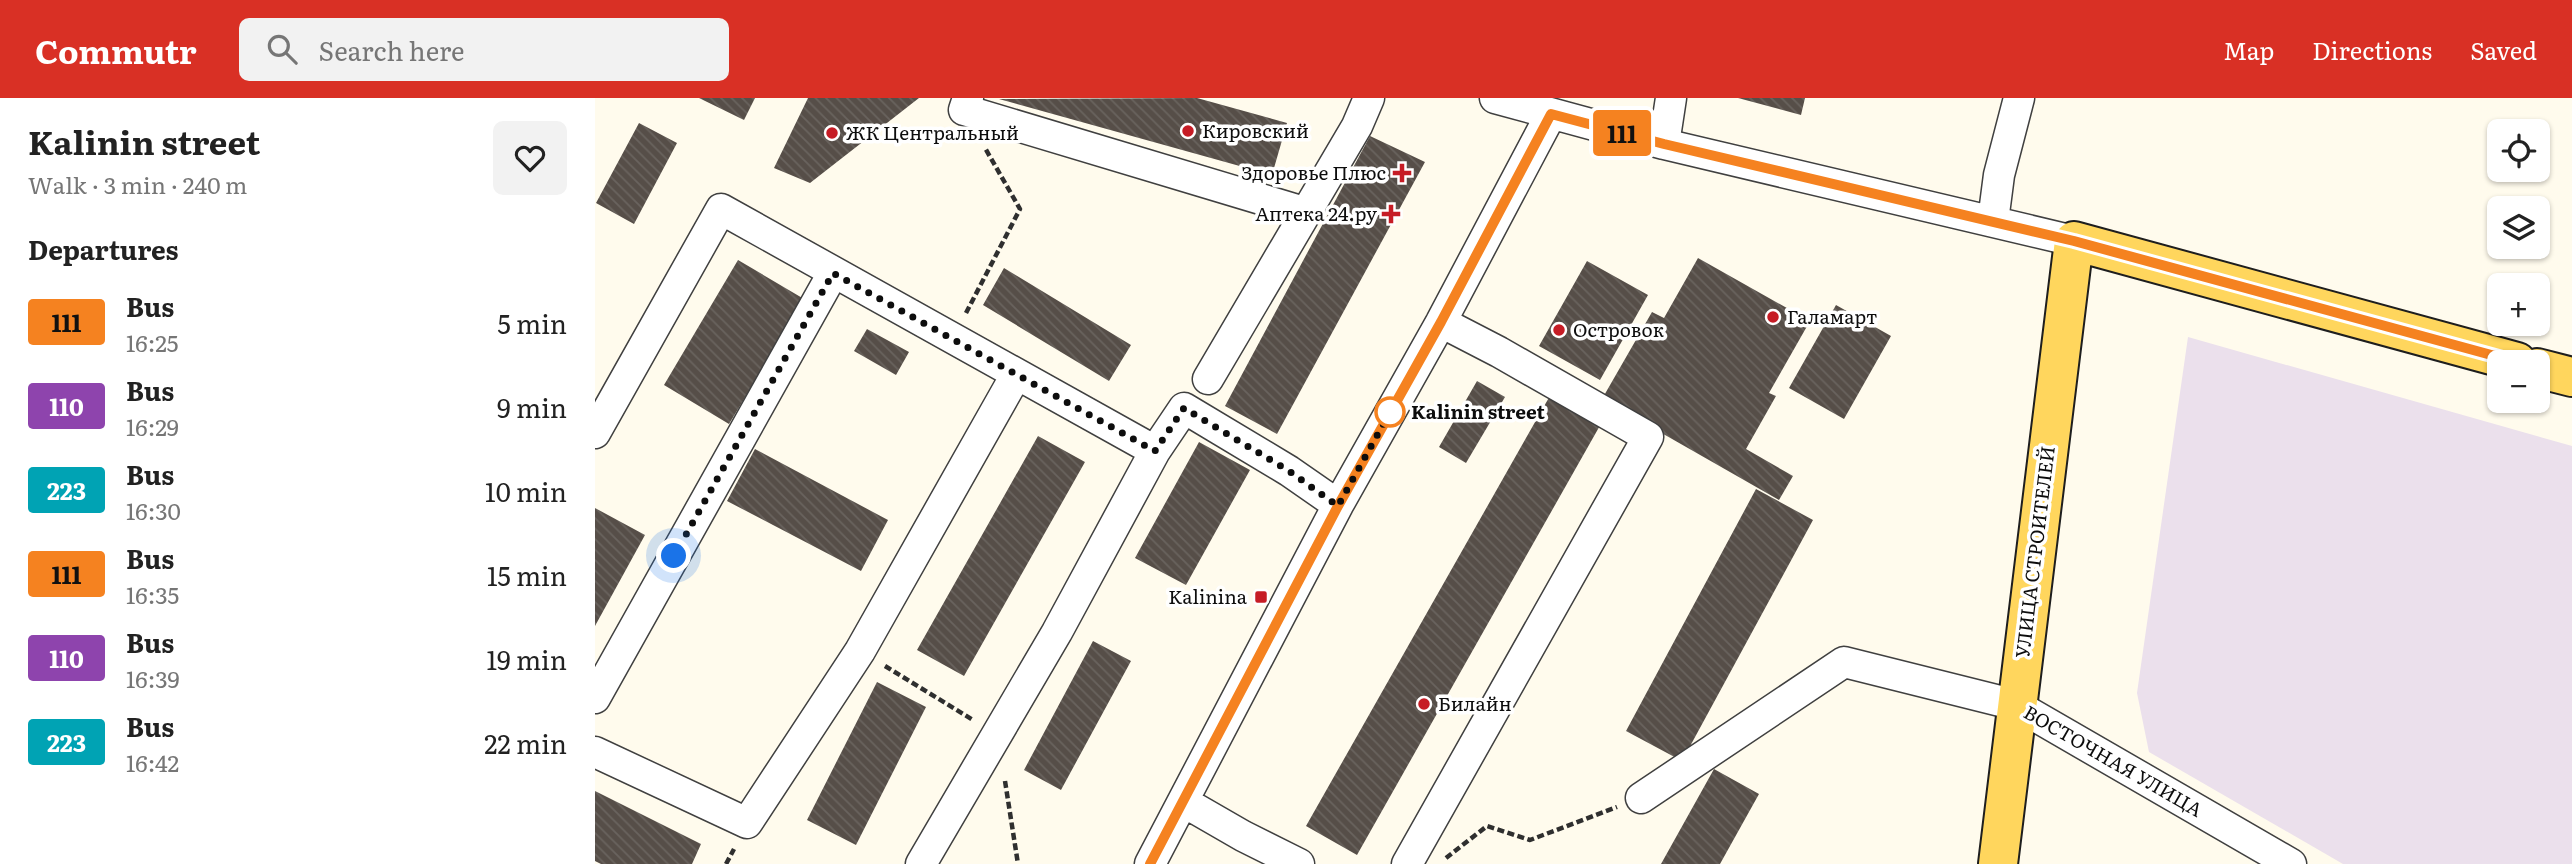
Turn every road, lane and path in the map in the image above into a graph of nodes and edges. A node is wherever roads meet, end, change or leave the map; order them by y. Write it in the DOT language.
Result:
graph roads {
  1 [pos="1369,98"];
  2 [pos="1495,98"];
  3 [pos="1671,98"];
  4 [pos="2019,98"];
  5 [pos="966,104"];
  6 [pos="1551,114"];
  7 [pos="1664,144"];
  8 [pos="1304,212"];
  9 [pos="1993,221"];
  10 [pos="2074,241"];
  11 [pos="833,273"];
  12 [pos="1441,322"];
  13 [pos="953,339"];
  14 [pos="2487,354"];
  15 [pos="2550,371"];
  16 [pos="1016,374"];
  17 [pos="2572,377"];
  18 [pos="1208,379"];
  19 [pos="595,433"];
  20 [pos="1155,451"];
  21 [pos="1338,506"];
  22 [pos="595,698"];
  23 [pos="2016,705"];
  24 [pos="595,752"];
  25 [pos="1640,798"];
  26 [pos="1184,802"];
  27 [pos="921,864"];
  28 [pos="1150,864"];
  29 [pos="1299,864"];
  30 [pos="1408,864"];
  31 [pos="1438,864"];
  32 [pos="1998,864"];
  33 [pos="2291,864"];
  1 -- 8 [label="street"];
  2 -- 6 [label="street"];
  3 -- 7 [label="street"];
  4 -- 9 [label="street"];
  5 -- 8 [label="street"];
  5 -- 13 [label="path"];
  6 -- 7 [label="street"];
  6 -- 12 [label="street"];
  7 -- 9 [label="street"];
  8 -- 18 [label="street"];
  9 -- 10 [label="street"];
  10 -- 14 [label="main road"];
  10 -- 23 [label="main road, УЛИЦА СТРОИТЕЛЕЙ"];
  11 -- 13 [label="street"];
  11 -- 19 [label="street"];
  11 -- 22 [label="street"];
  12 -- 21 [label="street"];
  12 -- 30 [label="street"];
  13 -- 16 [label="street"];
  15 -- 17 [label="main road"];
  16 -- 20 [label="street"];
  16 -- 24 [label="street"];
  20 -- 21 [label="street"];
  20 -- 27 [label="street"];
  21 -- 26 [label="street"];
  23 -- 25 [label="street, ВОСТОЧНАЯ УЛИЦА"];
  23 -- 32 [label="main road, УЛИЦА СТРОИТЕЛЕЙ"];
  23 -- 33 [label="street, ВОСТОЧНАЯ УЛИЦА"];
  25 -- 31 [label="path"];
  26 -- 28 [label="street"];
  26 -- 29 [label="street"];
}
